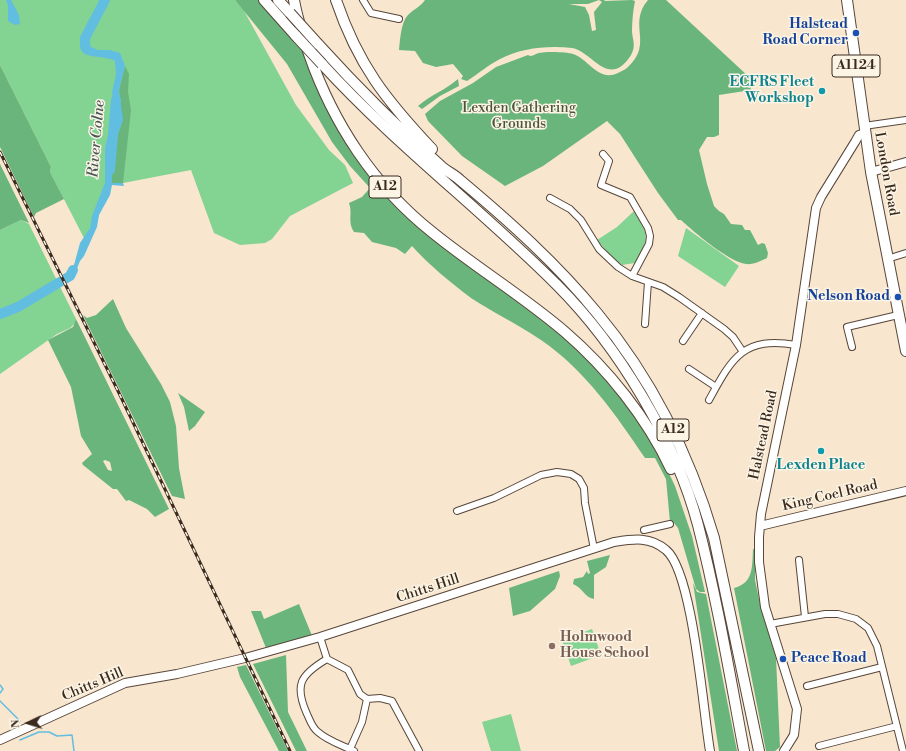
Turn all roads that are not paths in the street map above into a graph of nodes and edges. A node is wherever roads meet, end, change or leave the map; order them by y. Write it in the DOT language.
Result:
graph roads {
  1 [pos="264,0"];
  2 [pos="278,0"];
  3 [pos="294,0"];
  4 [pos="336,0"];
  5 [pos="363,0"];
  6 [pos="847,0"];
  7 [pos="398,19"];
  8 [pos="906,120"];
  9 [pos="864,129"];
  10 [pos="603,154"];
  11 [pos="906,162"];
  12 [pos="871,172"];
  13 [pos="459,179"];
  14 [pos="550,198"];
  15 [pos="906,253"];
  16 [pos="887,259"];
  17 [pos="632,276"];
  18 [pos="648,282"];
  19 [pos="702,313"];
  20 [pos="898,315"];
  21 [pos="645,324"];
  22 [pos="904,332"];
  23 [pos="683,341"];
  24 [pos="796,345"];
  25 [pos="852,347"];
  26 [pos="906,351"];
  27 [pos="743,352"];
  28 [pos="689,369"];
  29 [pos="716,387"];
  30 [pos="709,400"];
  31 [pos="906,491"];
  32 [pos="457,510"];
  33 [pos="670,524"];
  34 [pos="760,526"];
  35 [pos="649,540"];
  36 [pos="703,548"];
  37 [pos="594,549"];
  38 [pos="799,560"];
  39 [pos="805,617"];
  40 [pos="770,624"];
  41 [pos="320,637"];
  42 [pos="327,659"];
  43 [pos="882,668"];
  44 [pos="807,686"];
  45 [pos="367,699"];
  46 [pos="897,726"];
  47 [pos="0,740"];
  48 [pos="819,746"];
  49 [pos="352,750"];
  50 [pos="419,751"];
  51 [pos="710,751"];
  52 [pos="744,751"];
  53 [pos="759,751"];
  54 [pos="784,751"];
  55 [pos="903,751"];
  1 -- 36 [label="main road, A12, bridge"];
  2 -- 13 [label="main road, A12, bridge"];
  3 -- 36 [label="main road, A12"];
  4 -- 13 [label="main road, A12"];
  5 -- 7 [label="street"];
  6 -- 9 [label="main road, London Road / A1124"];
  8 -- 9 [label="street"];
  9 -- 12 [label="main road, London Road / A1124"];
  9 -- 24 [label="street, Halstead Road"];
  10 -- 17 [label="street"];
  11 -- 12 [label="street"];
  12 -- 16 [label="main road, London Road / A1124"];
  13 -- 53 [label="main road, A12"];
  14 -- 17 [label="street"];
  15 -- 16 [label="street"];
  16 -- 20 [label="main road, London Road / A1124"];
  17 -- 18 [label="street"];
  18 -- 19 [label="street"];
  18 -- 21 [label="street"];
  19 -- 23 [label="street"];
  19 -- 27 [label="street"];
  20 -- 22 [label="main road, London Road / A1124"];
  20 -- 25 [label="street"];
  22 -- 26 [label="main road, London Road / A1124"];
  24 -- 27 [label="street"];
  24 -- 34 [label="street, Halstead Road"];
  27 -- 29 [label="street"];
  28 -- 29 [label="street"];
  29 -- 30 [label="street"];
  31 -- 34 [label="street, King Coel Road"];
  32 -- 37 [label="street"];
  33 -- 35 [label="street"];
  34 -- 40 [label="street, Halstead Road"];
  35 -- 37 [label="street, Chitts Hill"];
  35 -- 51 [label="street, Chitts Hill"];
  36 -- 52 [label="main road, A12"];
  37 -- 41 [label="street, Chitts Hill"];
  38 -- 39 [label="street"];
  39 -- 40 [label="street"];
  39 -- 43 [label="street"];
  40 -- 54 [label="street, Halstead Road"];
  41 -- 42 [label="street"];
  41 -- 47 [label="street, Chitts Hill"];
  42 -- 45 [label="street"];
  42 -- 49 [label="street"];
  43 -- 44 [label="street"];
  43 -- 46 [label="street"];
  45 -- 49 [label="street"];
  45 -- 50 [label="street"];
  46 -- 48 [label="street"];
  46 -- 55 [label="street"];
}
